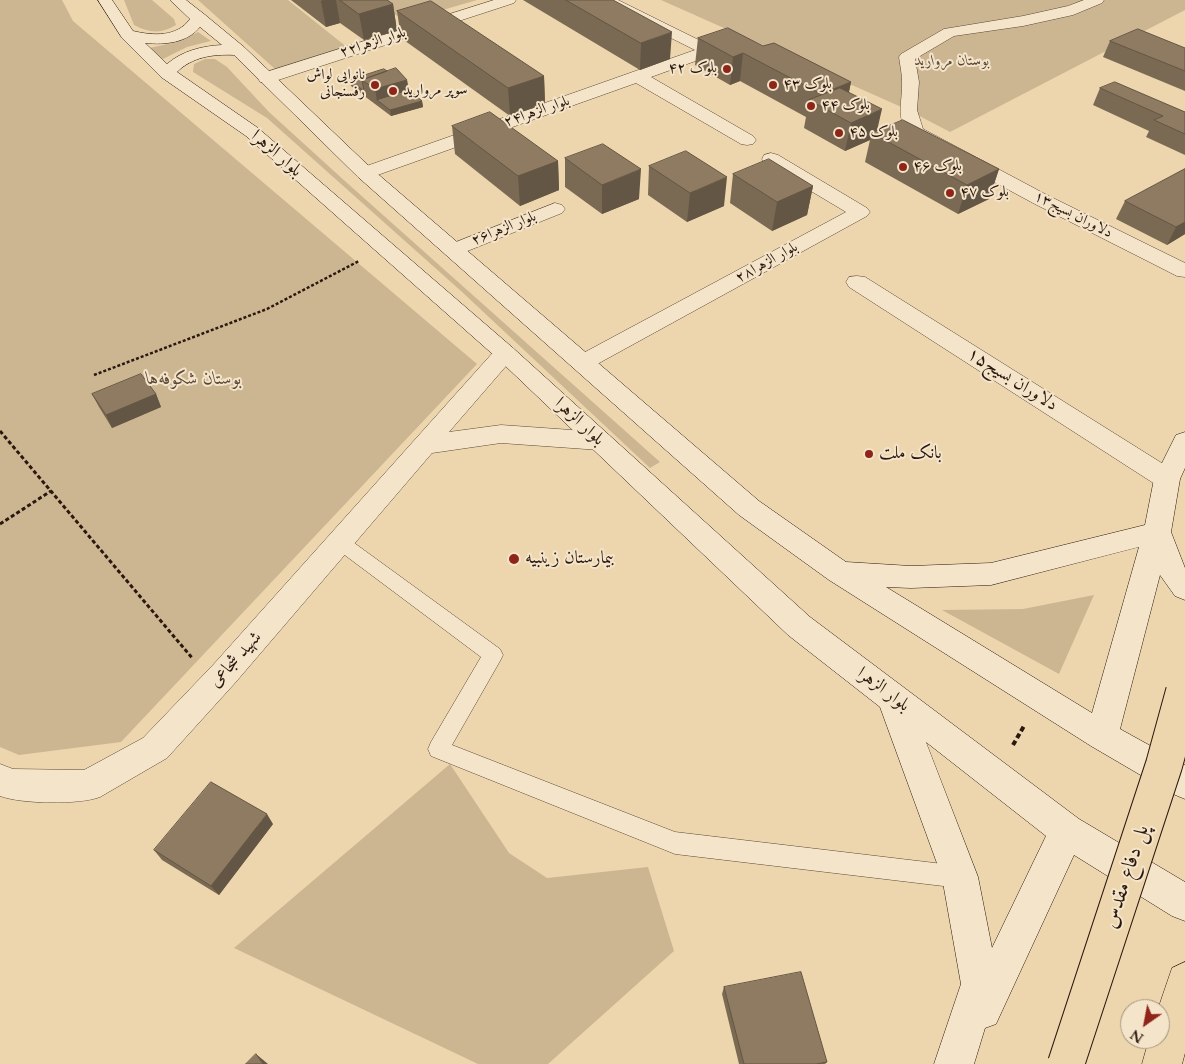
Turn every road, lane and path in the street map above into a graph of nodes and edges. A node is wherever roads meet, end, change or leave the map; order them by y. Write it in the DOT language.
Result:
graph roads {
  1 [pos="105,0"];
  2 [pos="177,0"];
  3 [pos="509,0"];
  4 [pos="606,0"];
  5 [pos="1097,0"];
  6 [pos="199,17"];
  7 [pos="128,35"];
  8 [pos="238,50"];
  9 [pos="167,73"];
  10 [pos="638,76"];
  11 [pos="266,78"];
  12 [pos="747,140"];
  13 [pos="771,159"];
  14 [pos="365,173"];
  15 [pos="555,209"];
  16 [pos="384,248"];
  17 [pos="453,250"];
  18 [pos="1185,271"];
  19 [pos="857,282"];
  20 [pos="505,353"];
  21 [pos="582,363"];
  22 [pos="94,375"];
  23 [pos="0,431"];
  24 [pos="600,441"];
  25 [pos="1185,441"];
  26 [pos="424,445"];
  27 [pos="1167,479"];
  28 [pos="51,490"];
  29 [pos="0,524"];
  30 [pos="1157,532"];
  31 [pos="340,542"];
  32 [pos="839,572"];
  33 [pos="1185,588"];
  34 [pos="215,684"];
  35 [pos="1185,689"];
  36 [pos="1040,697"];
  37 [pos="893,698"];
  38 [pos="1102,736"];
  39 [pos="995,776"];
  40 [pos="0,780"];
  41 [pos="1185,783"];
  42 [pos="1067,831"];
  43 [pos="960,877"];
  44 [pos="1185,903"];
  45 [pos="1185,981"];
  46 [pos="955,1064"];
  47 [pos="1066,1064"];
  48 [pos="1162,1064"];
  1 -- 7 [label="main road, بلوار الزهرا"];
  2 -- 6 [label="main road"];
  3 -- 11 [label="main road, بلوار الزهرا۲۲"];
  4 -- 10 [label="main road, بلوار الزهرا۲۴"];
  5 -- 18 [label="main road, دلاوران بسیج۱۳"];
  6 -- 7 [label="main road"];
  6 -- 8 [label="main road"];
  7 -- 9 [label="main road, بلوار الزهرا"];
  8 -- 9 [label="main road"];
  8 -- 11 [label="main road"];
  9 -- 16 [label="main road, بلوار الزهرا"];
  10 -- 12 [label="main road"];
  10 -- 14 [label="main road, بلوار الزهرا۲۴"];
  11 -- 14 [label="main road"];
  13 -- 21 [label="main road, بلوار الزهرا۲۸"];
  14 -- 17 [label="main road"];
  15 -- 17 [label="main road, بلوار الزهرا۲۶"];
  16 -- 20 [label="main road, بلوار الزهرا"];
  16 -- 22 [label="path"];
  17 -- 21 [label="main road"];
  19 -- 27 [label="main road, دلاوران بسیج۱۵"];
  20 -- 24 [label="main road, بلوار الزهرا"];
  20 -- 26 [label="main road, شهید شجاعی"];
  21 -- 32 [label="main road"];
  23 -- 28 [label="path"];
  24 -- 26 [label="main road"];
  24 -- 37 [label="main road, بلوار الزهرا"];
  25 -- 27 [label="main road"];
  26 -- 31 [label="main road, شهید شجاعی"];
  27 -- 30 [label="main road"];
  28 -- 29 [label="path"];
  28 -- 34 [label="path"];
  30 -- 32 [label="main road"];
  30 -- 33 [label="main road"];
  30 -- 38 [label="main road"];
  31 -- 34 [label="main road, شهید شجاعی"];
  31 -- 43 [label="lane"];
  32 -- 36 [label="main road"];
  34 -- 40 [label="main road, شهید شجاعی"];
  35 -- 47 [label="main road, پل دفاع مقدس, bridge"];
  36 -- 38 [label="main road"];
  36 -- 39 [label="path"];
  37 -- 39 [label="main road, بلوار الزهرا"];
  37 -- 43 [label="main road"];
  38 -- 41 [label="main road"];
  39 -- 42 [label="main road, بلوار الزهرا"];
  42 -- 44 [label="main road, بلوار الزهرا"];
  42 -- 46 [label="main road"];
  43 -- 46 [label="main road"];
  45 -- 48 [label="main road"];
}
